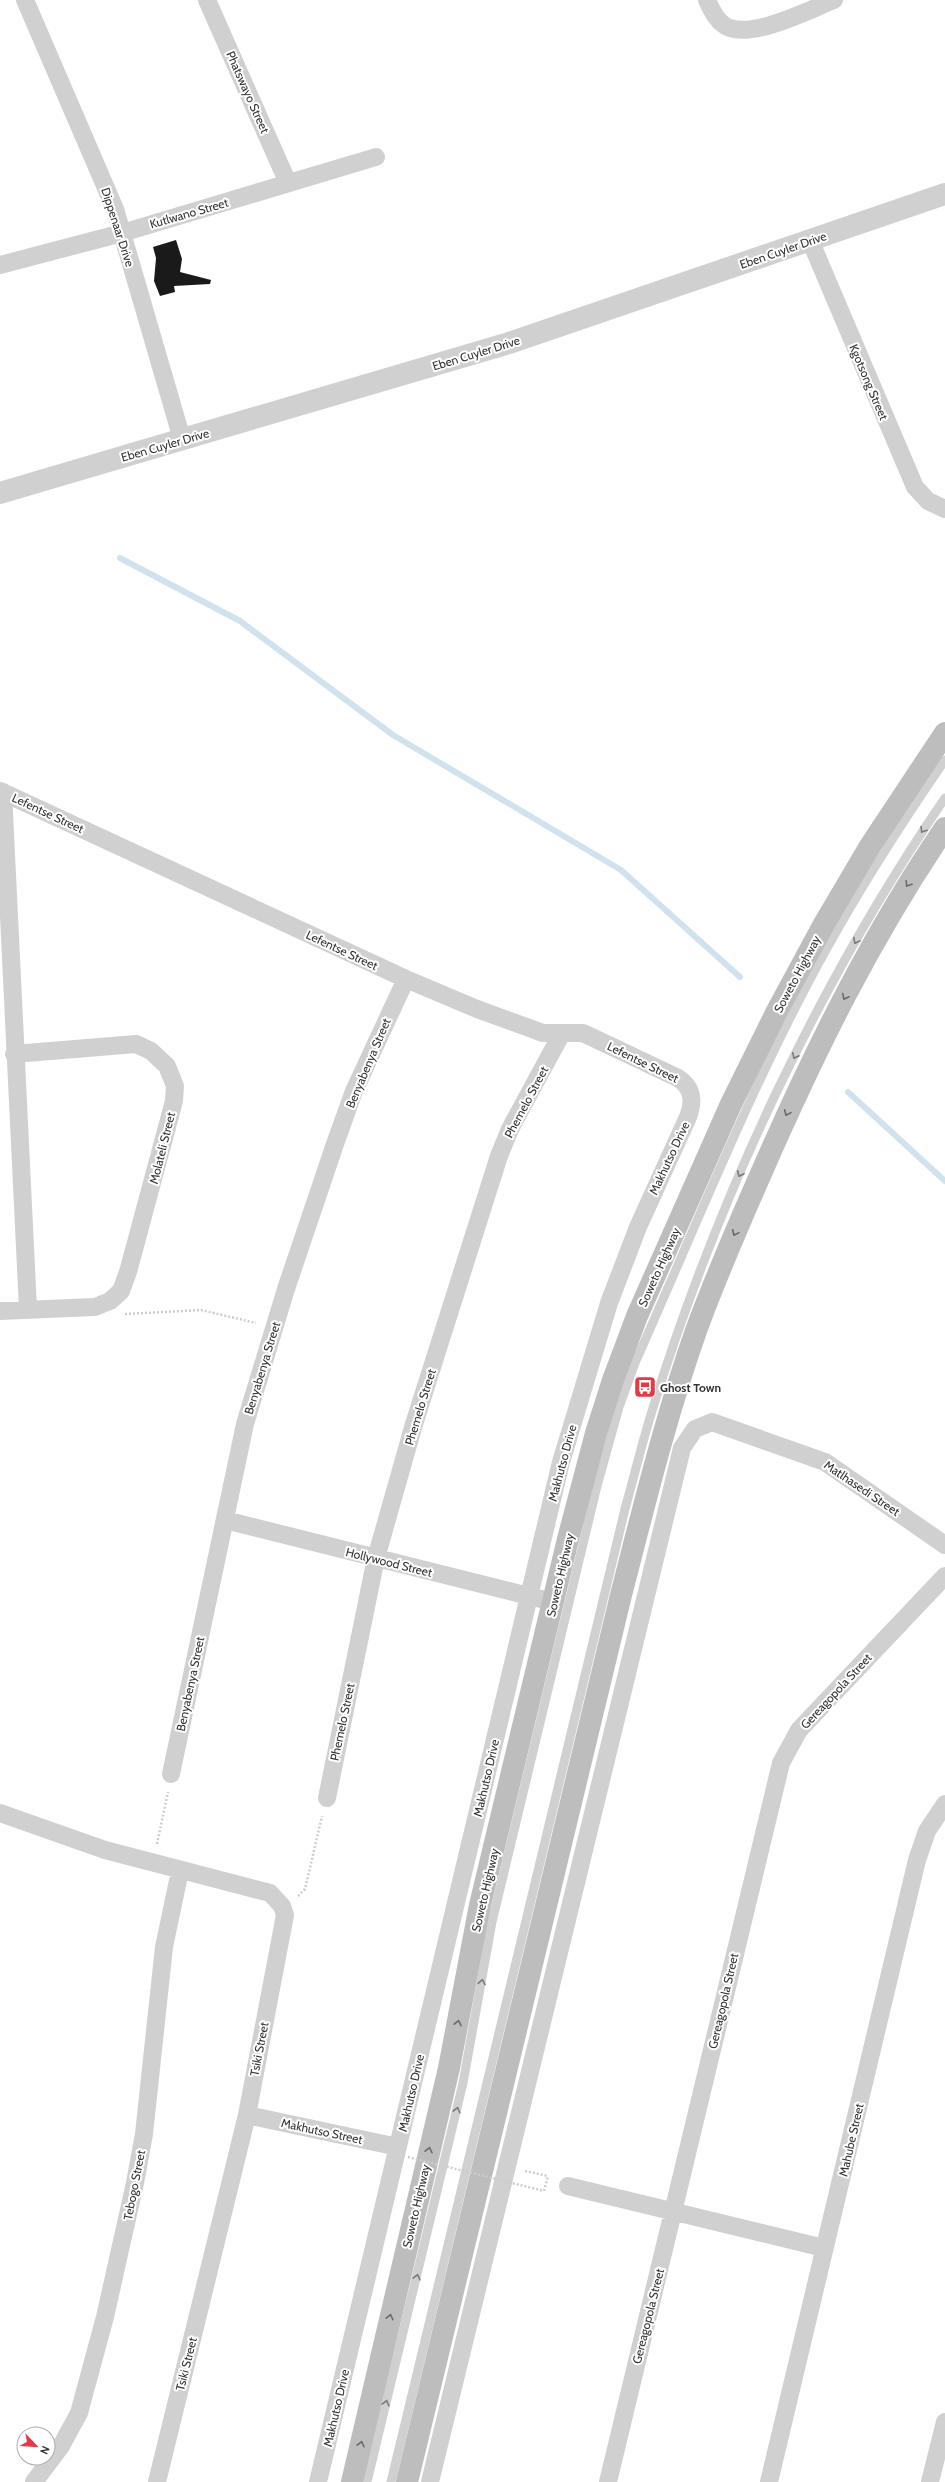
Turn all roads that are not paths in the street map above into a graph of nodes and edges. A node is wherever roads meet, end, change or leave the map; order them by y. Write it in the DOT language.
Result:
graph roads {
  1 [pos="25,0"];
  2 [pos="207,0"];
  3 [pos="707,0"];
  4 [pos="834,0"];
  5 [pos="376,157"];
  6 [pos="288,184"];
  7 [pos="945,194"];
  8 [pos="122,233"];
  9 [pos="810,240"];
  10 [pos="0,265"];
  11 [pos="182,440"];
  12 [pos="0,493"];
  13 [pos="945,509"];
  14 [pos="945,733"];
  15 [pos="945,760"];
  16 [pos="1,792"];
  17 [pos="945,798"];
  18 [pos="945,828"];
  19 [pos="406,979"];
  20 [pos="562,1033"];
  21 [pos="14,1054"];
  22 [pos="689,1088"];
  23 [pos="28,1309"];
  24 [pos="0,1311"];
  25 [pos="225,1520"];
  26 [pos="945,1545"];
  27 [pos="376,1558"];
  28 [pos="945,1576"];
  29 [pos="530,1596"];
  30 [pos="554,1602"];
  31 [pos="171,1774"];
  32 [pos="327,1798"];
  33 [pos="945,1804"];
  34 [pos="0,1813"];
  35 [pos="180,1871"];
  36 [pos="246,2115"];
  37 [pos="403,2152"];
  38 [pos="568,2186"];
  39 [pos="673,2212"];
  40 [pos="824,2248"];
  41 [pos="945,2422"];
  42 [pos="34,2482"];
  43 [pos="157,2482"];
  44 [pos="318,2482"];
  45 [pos="352,2482"];
  46 [pos="367,2482"];
  47 [pos="391,2482"];
  48 [pos="407,2482"];
  49 [pos="430,2482"];
  50 [pos="608,2482"];
  51 [pos="769,2482"];
  52 [pos="930,2482"];
  1 -- 8 [label="street, Dippenaar Drive"];
  2 -- 6 [label="street, Phatswayo Street"];
  3 -- 4 [label="street"];
  5 -- 6 [label="street, Kutlwano Street"];
  6 -- 8 [label="street, Kutlwano Street"];
  7 -- 9 [label="street, Eben Cuyler Drive"];
  8 -- 10 [label="street, Kutlwano Street"];
  8 -- 11 [label="street, Dippenaar Drive"];
  9 -- 11 [label="street, Eben Cuyler Drive"];
  9 -- 13 [label="street, Kgotsong Street"];
  11 -- 12 [label="street, Eben Cuyler Drive"];
  14 -- 30 [label="main road, Soweto Highway"];
  46 -- 15 [label="lane, Soweto Highway, one-way"];
  16 -- 19 [label="street, Lefentse Street"];
  16 -- 21 [label="street"];
  17 -- 47 [label="lane, one-way"];
  18 -- 48 [label="main road, one-way"];
  19 -- 20 [label="street, Lefentse Street"];
  19 -- 25 [label="street, Benyabenya Street"];
  20 -- 22 [label="street, Lefentse Street"];
  20 -- 27 [label="street, Phemelo Street"];
  21 -- 23 [label="street"];
  21 -- 23 [label="street, Molateli Street"];
  22 -- 29 [label="street, Makhutso Drive"];
  23 -- 24 [label="street"];
  25 -- 27 [label="street, Hollywood Street"];
  25 -- 31 [label="street, Benyabenya Street"];
  26 -- 49 [label="street, Matlhasedi Street"];
  27 -- 29 [label="street, Hollywood Street"];
  27 -- 32 [label="street, Phemelo Street"];
  28 -- 39 [label="street, Gereagopola Street"];
  29 -- 30 [label="street, Hollywood Street"];
  29 -- 37 [label="street, Makhutso Drive"];
  45 -- 30 [label="main road, Soweto Highway, one-way"];
  33 -- 40 [label="street, Mahube Street"];
  34 -- 35 [label="street"];
  35 -- 36 [label="street, Tsiki Street"];
  35 -- 42 [label="street, Tebogo Street"];
  36 -- 37 [label="street, Makhutso Street"];
  36 -- 43 [label="street, Tsiki Street"];
  37 -- 44 [label="street, Makhutso Drive"];
  38 -- 39 [label="street"];
  39 -- 40 [label="street"];
  39 -- 50 [label="street, Gereagopola Street"];
  40 -- 51 [label="street, Mahube Street"];
  41 -- 52 [label="street"];
}
